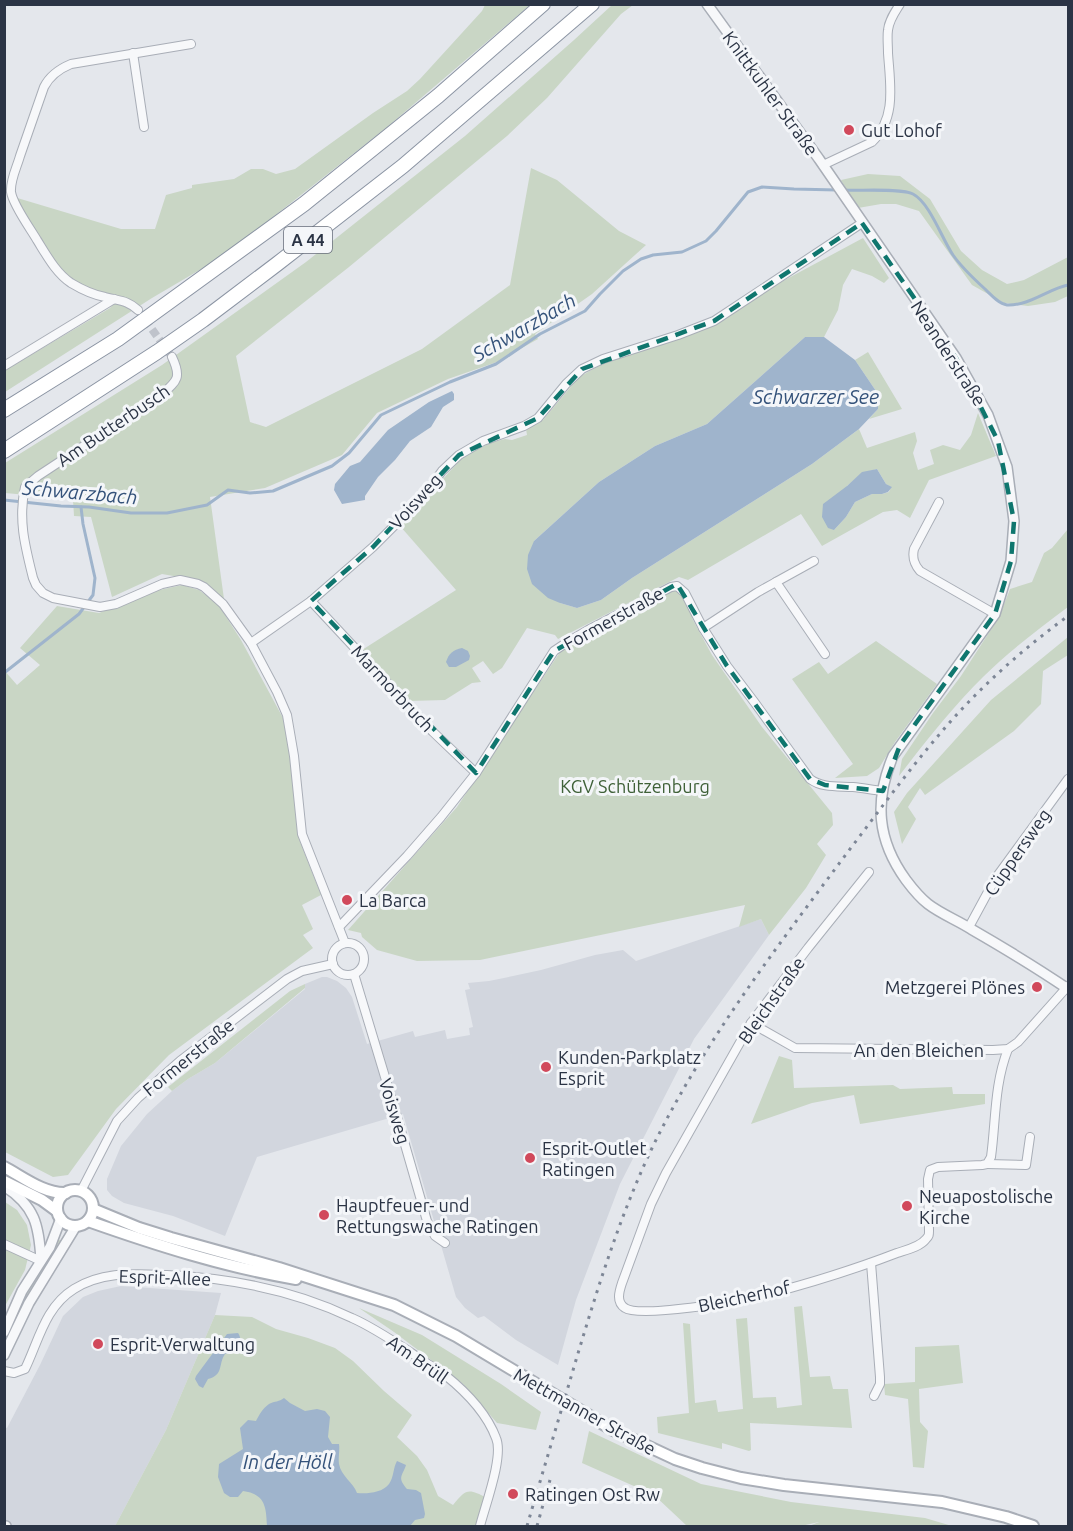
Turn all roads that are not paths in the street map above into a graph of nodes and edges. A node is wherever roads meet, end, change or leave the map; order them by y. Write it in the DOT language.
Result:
graph roads {
  1 [pos="543,4"];
  2 [pos="592,4"];
  3 [pos="707,4"];
  4 [pos="900,4"];
  5 [pos="191,44"];
  6 [pos="133,53"];
  7 [pos="144,127"];
  8 [pos="823,165"];
  9 [pos="835,182"];
  10 [pos="862,223"];
  11 [pos="114,299"];
  12 [pos="138,310"];
  13 [pos="172,357"];
  14 [pos="4,366"];
  15 [pos="4,410"];
  16 [pos="4,451"];
  17 [pos="939,502"];
  18 [pos="814,561"];
  19 [pos="776,582"];
  20 [pos="311,601"];
  21 [pos="994,614"];
  22 [pos="703,628"];
  23 [pos="251,644"];
  24 [pos="825,654"];
  25 [pos="477,773"];
  26 [pos="1068,778"];
  27 [pos="883,791"];
  28 [pos="869,873"];
  29 [pos="339,927"];
  30 [pos="969,927"];
  31 [pos="345,943"];
  32 [pos="333,964"];
  33 [pos="354,974"];
  34 [pos="1068,988"];
  35 [pos="751,1023"];
  36 [pos="1008,1049"];
  37 [pos="1030,1137"];
  38 [pos="987,1164"];
  39 [pos="4,1167"];
  40 [pos="4,1181"];
  41 [pos="4,1186"];
  42 [pos="81,1191"];
  43 [pos="66,1192"];
  44 [pos="93,1209"];
  45 [pos="59,1214"];
  46 [pos="88,1221"];
  47 [pos="76,1226"];
  48 [pos="445,1243"];
  49 [pos="4,1244"];
  50 [pos="41,1261"];
  51 [pos="871,1263"];
  52 [pos="232,1281"];
  53 [pos="329,1285"];
  54 [pos="619,1301"];
  55 [pos="4,1332"];
  56 [pos="4,1355"];
  57 [pos="4,1371"];
  58 [pos="874,1396"];
  59 [pos="480,1527"];
  60 [pos="1033,1527"];
  1 -- 15 [label="highway, A 44"];
  2 -- 16 [label="highway, A 44"];
  3 -- 8 [label="street, Knittkuhler Straße"];
  4 -- 8 [label="street"];
  5 -- 6 [label="street"];
  6 -- 7 [label="street"];
  6 -- 11 [label="street"];
  8 -- 9 [label="street, Knittkuhler Straße"];
  9 -- 10 [label="street, Neanderstraße"];
  10 -- 20 [label="street, Voisweg"];
  10 -- 21 [label="street, Neanderstraße"];
  11 -- 12 [label="street"];
  11 -- 14 [label="street"];
  13 -- 23 [label="street, Am Butterbusch"];
  17 -- 21 [label="street"];
  18 -- 19 [label="street"];
  19 -- 22 [label="street"];
  19 -- 24 [label="street"];
  20 -- 23 [label="street, Voisweg"];
  20 -- 25 [label="street, Marmorbruch"];
  21 -- 27 [label="street, Neanderstraße"];
  22 -- 25 [label="street, Formerstraße"];
  22 -- 27 [label="street, Formerstraße"];
  23 -- 29 [label="street"];
  25 -- 29 [label="street, Formerstraße"];
  26 -- 30 [label="street, Cüppersweg"];
  27 -- 30 [label="street, Neanderstraße"];
  28 -- 35 [label="street, Bleichstraße"];
  29 -- 31 [label="street"];
  30 -- 34 [label="street, Neanderstraße"];
  31 -- 32 [label="street"];
  31 -- 33 [label="street"];
  32 -- 33 [label="street"];
  32 -- 42 [label="street, Formerstraße"];
  33 -- 48 [label="street, Voisweg"];
  34 -- 36 [label="street, An den Bleichen"];
  35 -- 36 [label="street, An den Bleichen"];
  35 -- 54 [label="street, Bleichstraße"];
  36 -- 38 [label="street"];
  37 -- 38 [label="street, Bleicherhof"];
  38 -- 51 [label="street, Bleicherhof"];
  39 -- 43 [label="main road"];
  40 -- 45 [label="main road"];
  41 -- 50 [label="street"];
  42 -- 43 [label="main road"];
  42 -- 44 [label="main road"];
  43 -- 45 [label="main road"];
  44 -- 46 [label="main road"];
  44 -- 53 [label="main road, Mettmanner Straße"];
  45 -- 47 [label="main road"];
  45 -- 50 [label="street"];
  46 -- 47 [label="main road"];
  46 -- 53 [label="main road, Mettmanner Straße"];
  47 -- 56 [label="street"];
  49 -- 50 [label="street"];
  50 -- 55 [label="street"];
  51 -- 54 [label="street, Bleicherhof"];
  51 -- 58 [label="street"];
  52 -- 57 [label="street, Esprit-Allee"];
  52 -- 59 [label="street, Am Brüll"];
  53 -- 60 [label="main road, Mettmanner Straße"];
}
